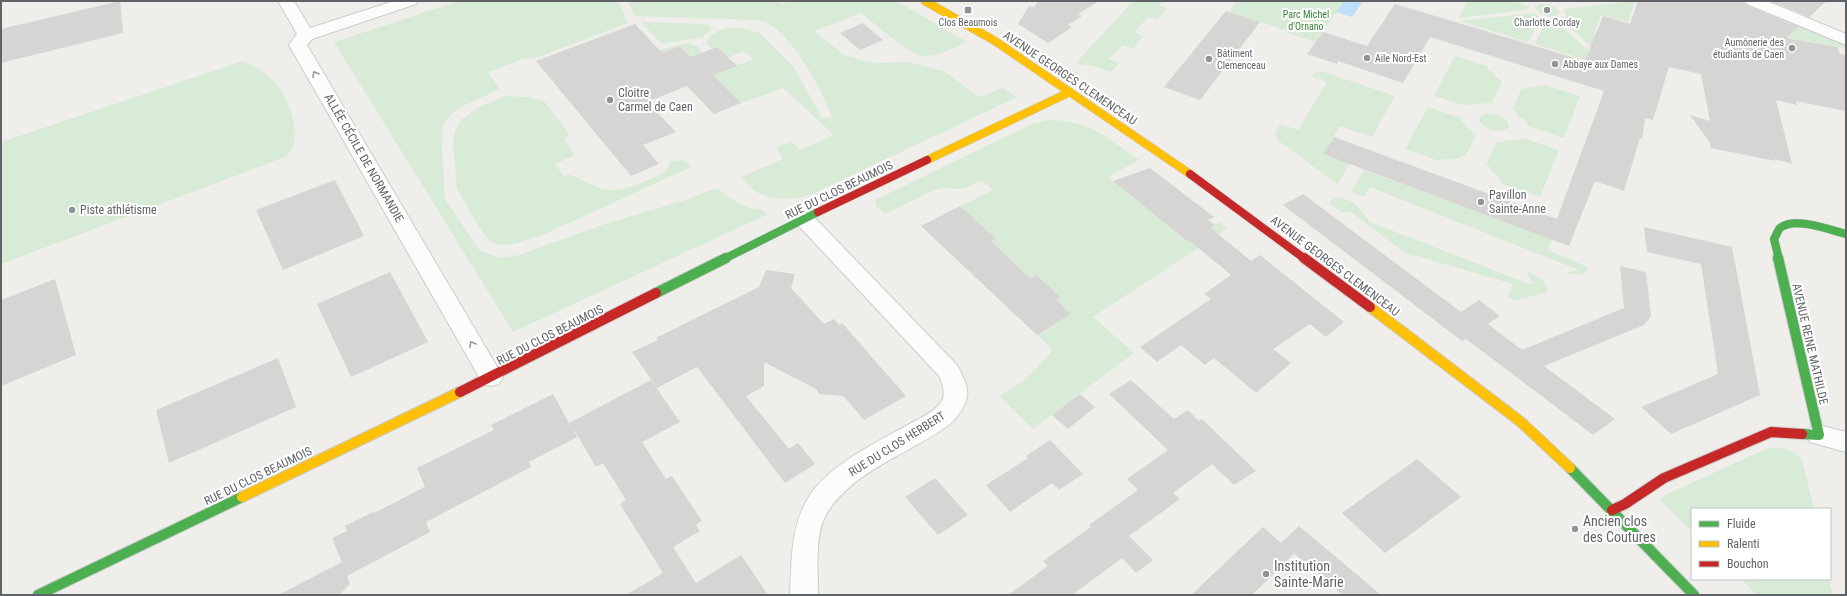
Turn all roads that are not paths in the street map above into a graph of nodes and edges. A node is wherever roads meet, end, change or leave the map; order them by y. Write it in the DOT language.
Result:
graph roads {
  1 [pos="286,1"];
  2 [pos="410,1"];
  3 [pos="925,1"];
  4 [pos="1753,1"];
  5 [pos="306,35"];
  6 [pos="1846,40"];
  7 [pos="1070,92"];
  8 [pos="805,220"];
  9 [pos="1846,234"];
  10 [pos="492,377"];
  11 [pos="1819,435"];
  12 [pos="1846,442"];
  13 [pos="1612,510"];
  14 [pos="38,595"];
  15 [pos="804,595"];
  16 [pos="1694,595"];
  1 -- 5 [label="street"];
  2 -- 5 [label="street"];
  3 -- 7 [label="street, AVENUE GEORGES CLEMENCEAU"];
  4 -- 6 [label="street"];
  10 -- 5 [label="street, ALLÉE CÉCILE DE NORMANDIE, one-way"];
  7 -- 8 [label="street, RUE DU CLOS BEAUMOIS"];
  7 -- 13 [label="street, AVENUE GEORGES CLEMENCEAU"];
  8 -- 10 [label="street, RUE DU CLOS BEAUMOIS"];
  8 -- 15 [label="street, RUE DU CLOS HERBERT"];
  9 -- 11 [label="street, AVENUE REINE MATHILDE"];
  10 -- 14 [label="street, RUE DU CLOS BEAUMOIS"];
  11 -- 12 [label="street"];
  11 -- 13 [label="street"];
  13 -- 16 [label="street, AVENUE GEORGES CLEMENCEAU"];
}
